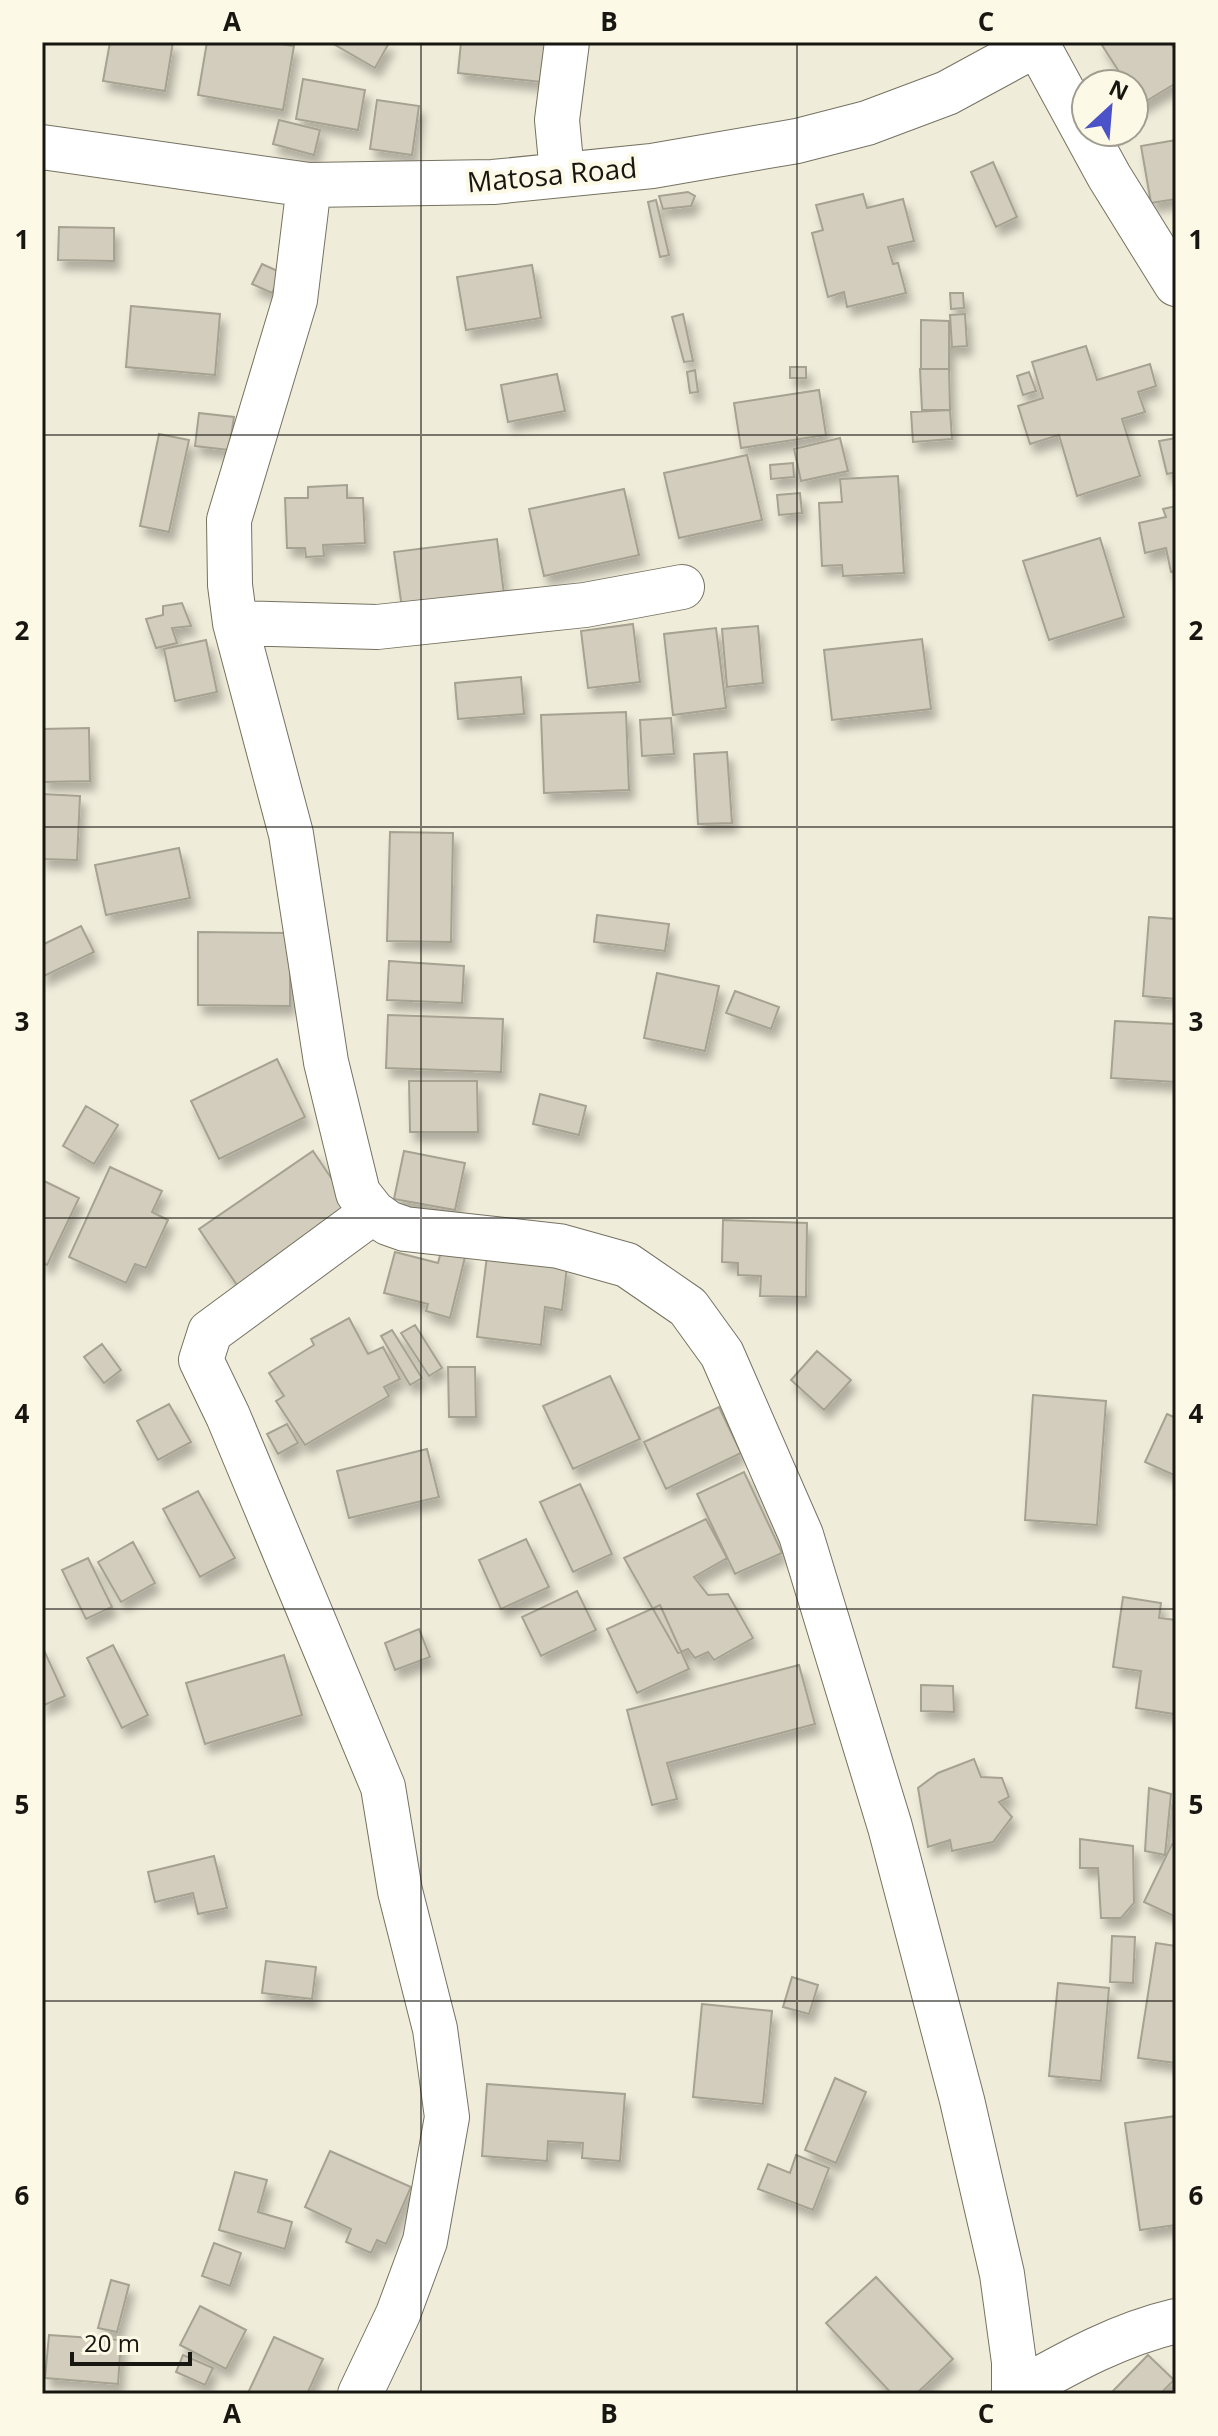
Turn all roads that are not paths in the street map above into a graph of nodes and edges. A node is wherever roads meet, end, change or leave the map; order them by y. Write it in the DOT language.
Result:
graph roads {
  1 [pos="567,42"];
  2 [pos="1039,43"];
  3 [pos="42,147"];
  4 [pos="562,173"];
  5 [pos="309,185"];
  6 [pos="1176,284"];
  7 [pos="682,587"];
  8 [pos="235,623"];
  9 [pos="373,1212"];
  10 [pos="1176,2321"];
  11 [pos="1015,2393"];
  12 [pos="360,2394"];
  1 -- 4 [label="street"];
  2 -- 4 [label="street, Matosa Road"];
  2 -- 6 [label="street"];
  3 -- 5 [label="street, Matosa Road"];
  4 -- 5 [label="street, Matosa Road"];
  5 -- 8 [label="street"];
  7 -- 8 [label="street"];
  8 -- 9 [label="street"];
  9 -- 11 [label="street"];
  9 -- 12 [label="street"];
  10 -- 11 [label="street"];
}
